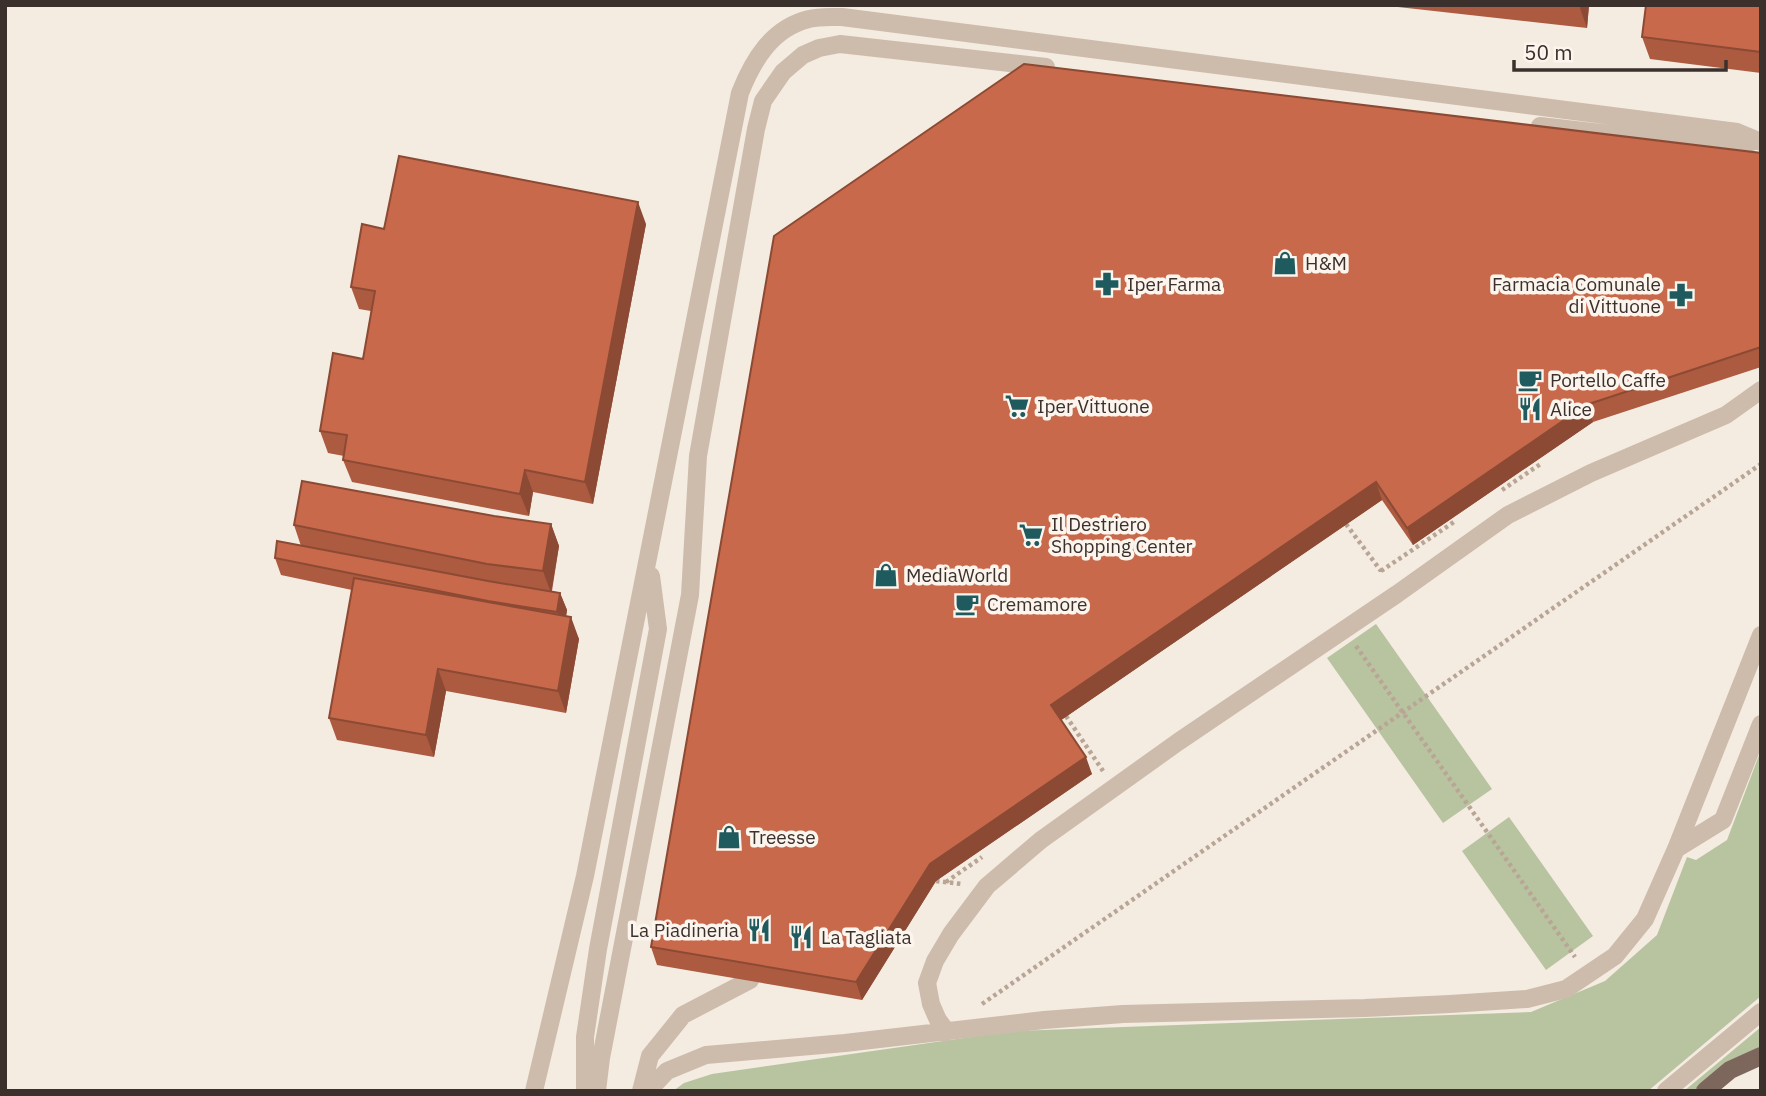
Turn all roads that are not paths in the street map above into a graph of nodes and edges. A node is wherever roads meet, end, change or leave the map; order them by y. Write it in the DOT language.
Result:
graph roads {
  1 [pos="1062,69"];
  2 [pos="1517,124"];
  3 [pos="1760,138"];
  4 [pos="1760,392"];
  5 [pos="649,559"];
  6 [pos="1761,635"];
  7 [pos="1761,724"];
  8 [pos="1676,849"];
  9 [pos="750,981"];
  10 [pos="1761,1012"];
  11 [pos="947,1032"];
  12 [pos="1761,1056"];
  13 [pos="534,1091"];
  14 [pos="585,1091"];
  15 [pos="597,1091"];
  16 [pos="641,1091"];
  17 [pos="648,1091"];
  18 [pos="1666,1091"];
  19 [pos="1705,1091"];
  1 -- 15 [label="street"];
  2 -- 3 [label="street"];
  3 -- 5 [label="street"];
  4 -- 11 [label="street"];
  5 -- 13 [label="street"];
  5 -- 14 [label="street"];
  6 -- 8 [label="street"];
  7 -- 8 [label="street"];
  8 -- 11 [label="street"];
  9 -- 16 [label="street"];
  10 -- 18 [label="street"];
  11 -- 17 [label="street"];
  12 -- 19 [label="main road"];
}
